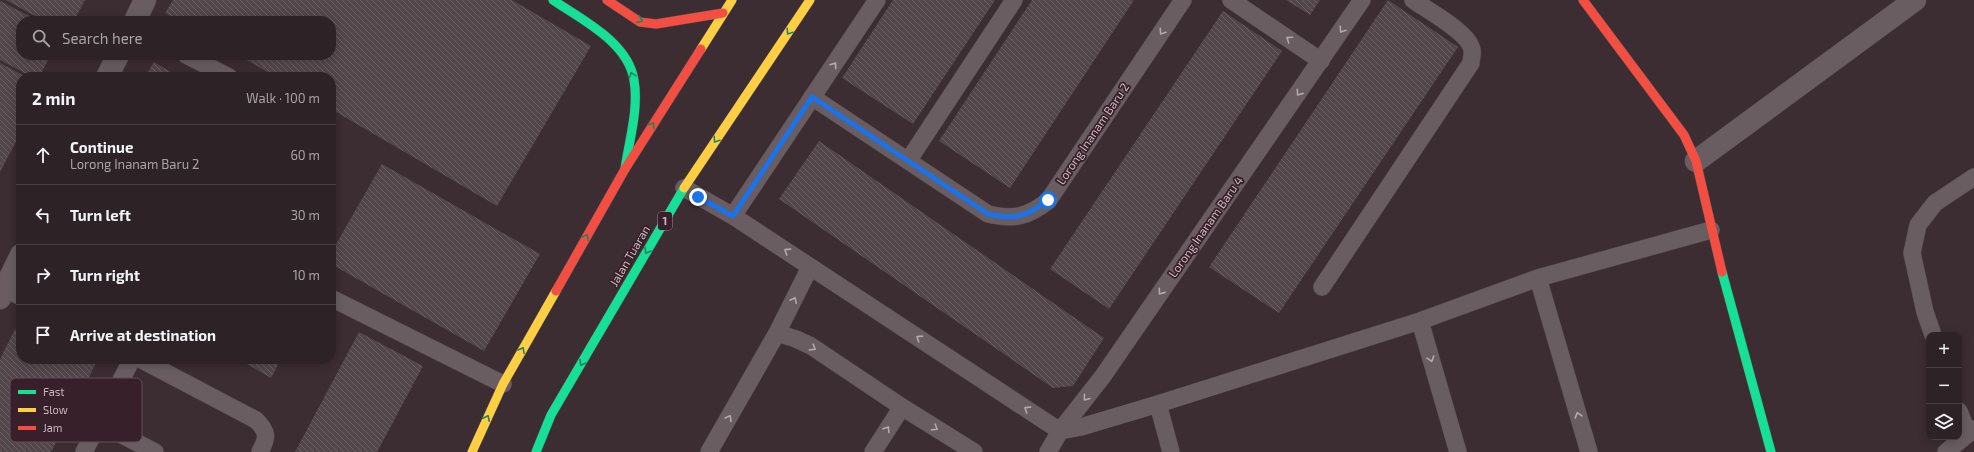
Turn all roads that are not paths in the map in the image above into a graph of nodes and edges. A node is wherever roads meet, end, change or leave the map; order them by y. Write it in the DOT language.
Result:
graph roads {
  1 [pos="145,0"];
  2 [pos="553,0"];
  3 [pos="607,0"];
  4 [pos="732,0"];
  5 [pos="810,0"];
  6 [pos="877,0"];
  7 [pos="1014,0"];
  8 [pos="1183,0"];
  9 [pos="1231,0"];
  10 [pos="1362,0"];
  11 [pos="1413,0"];
  12 [pos="1583,0"];
  13 [pos="1915,0"];
  14 [pos="723,13"];
  15 [pos="137,16"];
  16 [pos="116,60"];
  17 [pos="196,60"];
  18 [pos="1321,61"];
  19 [pos="110,72"];
  20 [pos="219,72"];
  21 [pos="812,97"];
  22 [pos="908,161"];
  23 [pos="1696,162"];
  24 [pos="625,169"];
  25 [pos="1974,177"];
  26 [pos="684,188"];
  27 [pos="733,216"];
  28 [pos="1711,230"];
  29 [pos="810,267"];
  30 [pos="16,272"];
  31 [pos="1538,278"];
  32 [pos="1322,288"];
  33 [pos="9,295"];
  34 [pos="336,300"];
  35 [pos="1420,322"];
  36 [pos="1932,332"];
  37 [pos="777,333"];
  38 [pos="129,364"];
  39 [pos="150,364"];
  40 [pos="122,378"];
  41 [pos="503,384"];
  42 [pos="1158,404"];
  43 [pos="902,407"];
  44 [pos="1962,416"];
  45 [pos="1060,431"];
  46 [pos="1971,432"];
  47 [pos="89,442"];
  48 [pos="136,442"];
  49 [pos="84,452"];
  50 [pos="155,452"];
  51 [pos="260,452"];
  52 [pos="472,452"];
  53 [pos="536,452"];
  54 [pos="709,452"];
  55 [pos="873,452"];
  56 [pos="974,452"];
  57 [pos="1048,452"];
  58 [pos="1171,452"];
  59 [pos="1458,452"];
  60 [pos="1589,452"];
  61 [pos="1771,452"];
  62 [pos="1946,452"];
  1 -- 15 [label="street"];
  24 -- 2 [label="main road, one-way"];
  3 -- 14 [label="main road, one-way"];
  4 -- 14 [label="main road"];
  5 -- 26 [label="main road, Jalan Tuaran / 1, one-way"];
  21 -- 6 [label="lane, one-way"];
  7 -- 22 [label="lane"];
  8 -- 22 [label="lane, Lorong Inanam Baru 2, one-way"];
  18 -- 9 [label="lane, one-way"];
  10 -- 18 [label="lane, Lorong Inanam Baru 4, one-way"];
  11 -- 32 [label="lane"];
  12 -- 23 [label="main road"];
  13 -- 23 [label="street"];
  24 -- 14 [label="main road, one-way"];
  16 -- 19 [label="street"];
  17 -- 20 [label="lane"];
  18 -- 45 [label="lane, Lorong Inanam Baru 4, one-way"];
  21 -- 22 [label="lane, Lorong Inanam Baru 2"];
  21 -- 27 [label="lane"];
  23 -- 28 [label="main road"];
  41 -- 24 [label="main road, one-way"];
  25 -- 36 [label="lane"];
  26 -- 27 [label="lane"];
  26 -- 53 [label="main road, Jalan Tuaran / 1, one-way"];
  29 -- 27 [label="lane, one-way"];
  28 -- 31 [label="lane"];
  28 -- 61 [label="main road"];
  37 -- 29 [label="lane, one-way"];
  45 -- 29 [label="lane, one-way"];
  30 -- 33 [label="street"];
  31 -- 35 [label="lane"];
  60 -- 31 [label="lane, one-way"];
  34 -- 41 [label="lane"];
  35 -- 42 [label="lane"];
  35 -- 59 [label="lane, one-way"];
  37 -- 43 [label="lane, one-way"];
  54 -- 37 [label="lane, one-way"];
  38 -- 40 [label="lane"];
  39 -- 51 [label="lane"];
  52 -- 41 [label="main road, one-way"];
  42 -- 45 [label="lane"];
  42 -- 58 [label="lane"];
  55 -- 43 [label="lane, one-way"];
  43 -- 56 [label="lane, one-way"];
  44 -- 46 [label="lane"];
  45 -- 57 [label="lane, Lorong Inanam Baru 4"];
  46 -- 62 [label="lane"];
  47 -- 49 [label="lane"];
  48 -- 50 [label="lane"];
}
